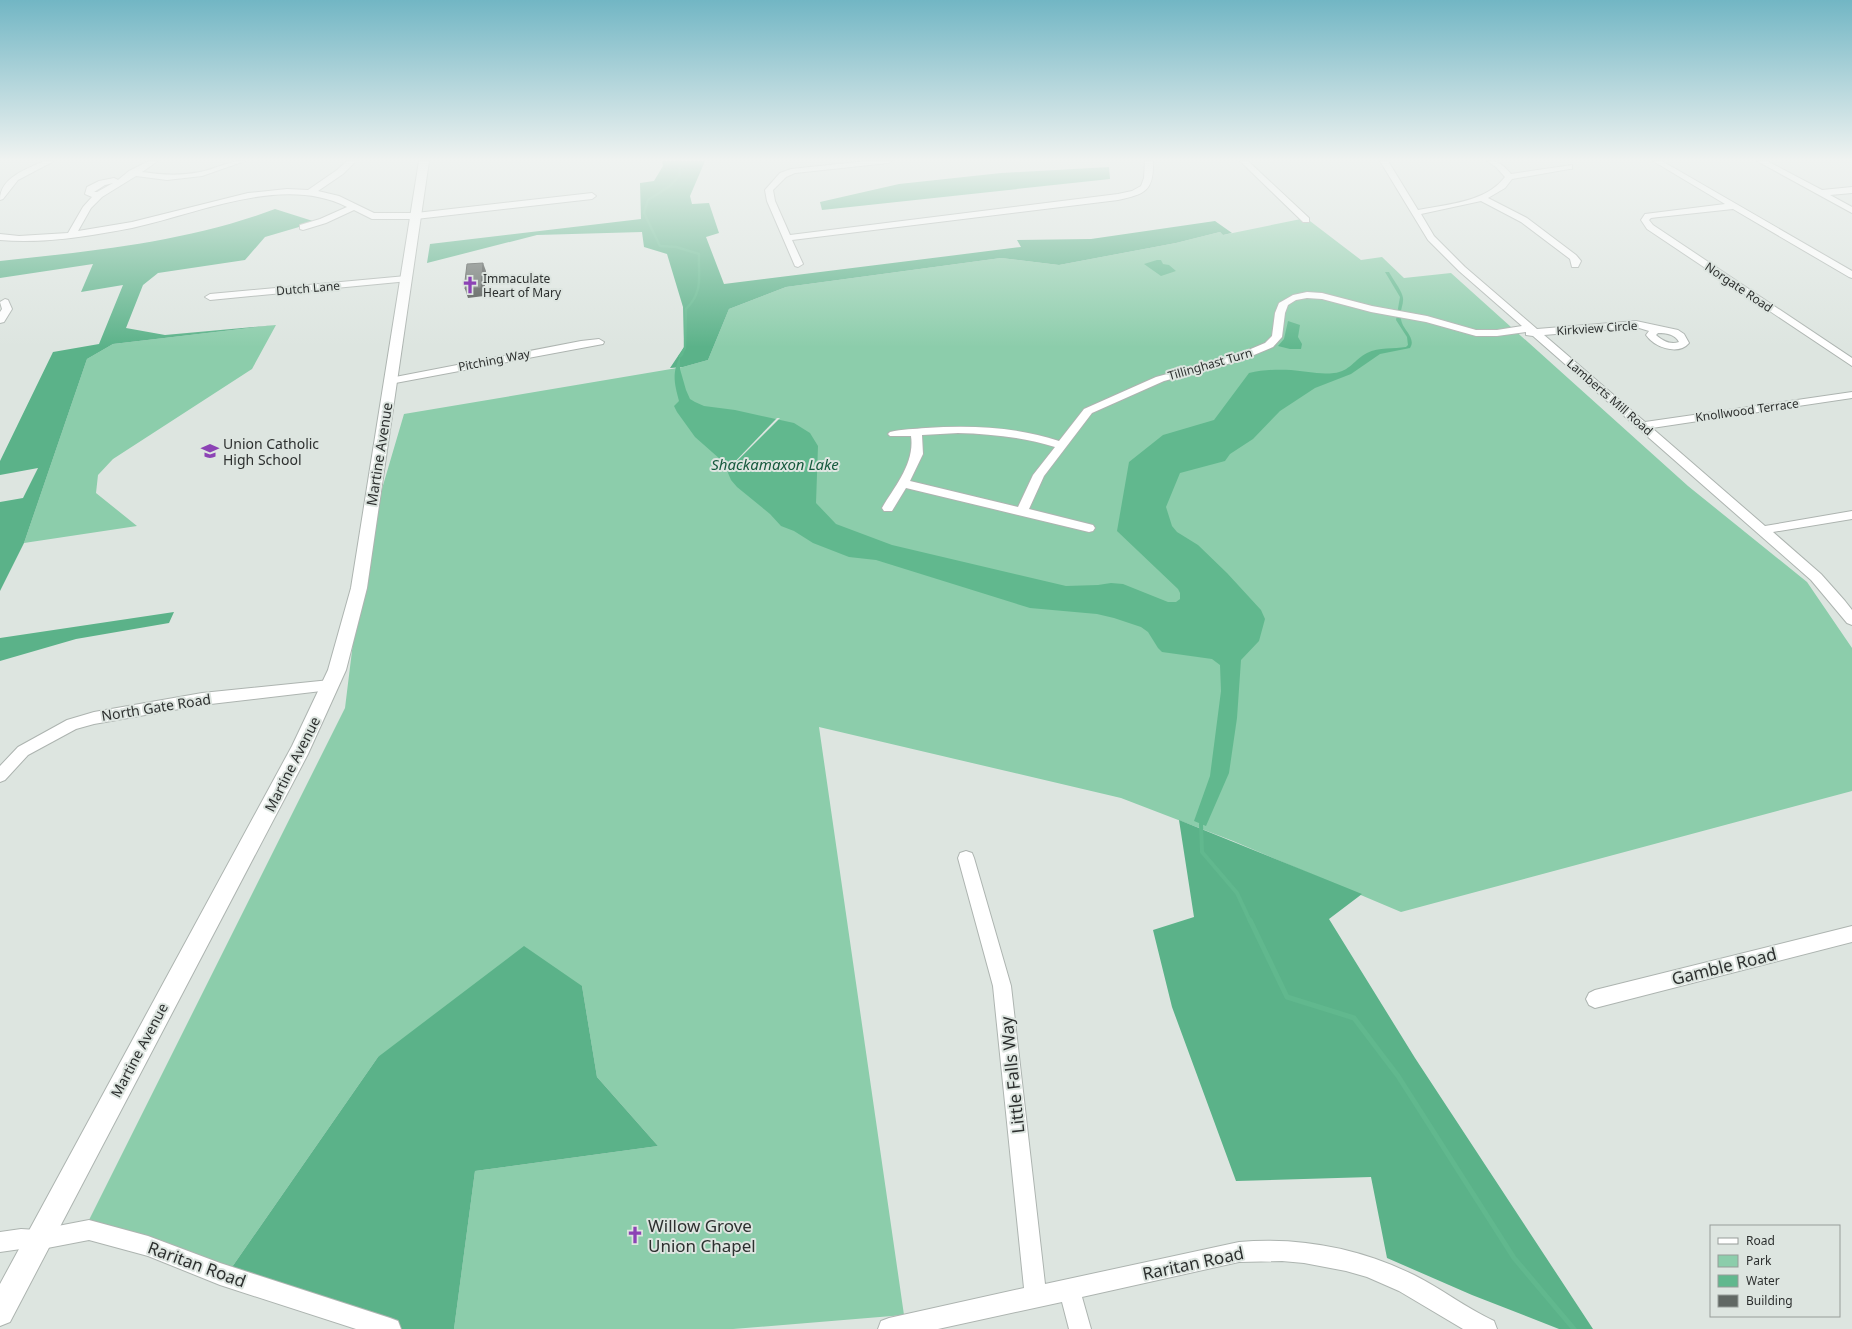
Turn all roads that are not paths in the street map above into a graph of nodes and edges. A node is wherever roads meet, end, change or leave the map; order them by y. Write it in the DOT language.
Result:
graph roads {
  1 [pos="78,223"];
  2 [pos="140,223"];
  3 [pos="316,223"];
  4 [pos="414,223"];
  5 [pos="780,223"];
  6 [pos="907,223"];
  7 [pos="1422,223"];
  8 [pos="1528,223"];
  9 [pos="1647,223"];
  10 [pos="1765,223"];
  11 [pos="303,227"];
  12 [pos="71,234"];
  13 [pos="0,237"];
  14 [pos="786,238"];
  15 [pos="798,264"];
  16 [pos="1575,265"];
  17 [pos="1852,275"];
  18 [pos="406,278"];
  19 [pos="210,297"];
  20 [pos="5,302"];
  21 [pos="0,320"];
  22 [pos="1532,330"];
  23 [pos="1658,330"];
  24 [pos="599,342"];
  25 [pos="1852,363"];
  26 [pos="390,380"];
  27 [pos="1852,395"];
  28 [pos="1643,426"];
  29 [pos="916,432"];
  30 [pos="894,434"];
  31 [pos="1061,445"];
  32 [pos="903,483"];
  33 [pos="888,508"];
  34 [pos="1022,511"];
  35 [pos="1852,515"];
  36 [pos="1090,528"];
  37 [pos="1763,530"];
  38 [pos="1852,620"];
  39 [pos="330,685"];
  40 [pos="0,776"];
  41 [pos="966,858"];
  42 [pos="1852,934"];
  43 [pos="1596,999"];
  44 [pos="37,1240"];
  45 [pos="0,1242"];
  46 [pos="1069,1290"];
  47 [pos="1036,1297"];
  48 [pos="0,1312"];
  49 [pos="390,1329"];
  50 [pos="889,1329"];
  51 [pos="1080,1329"];
  52 [pos="1486,1329"];
  1 -- 12 [label="street"];
  2 -- 12 [label="street"];
  3 -- 11 [label="street"];
  4 -- 18 [label="main road, Martine Avenue"];
  5 -- 14 [label="street"];
  6 -- 14 [label="street"];
  7 -- 22 [label="street, Lamberts Mill Road"];
  8 -- 16 [label="street"];
  9 -- 25 [label="street, Norgate Road"];
  10 -- 17 [label="street"];
  12 -- 13 [label="street"];
  14 -- 15 [label="street"];
  18 -- 19 [label="street, Dutch Lane"];
  18 -- 26 [label="main road, Martine Avenue"];
  20 -- 21 [label="street"];
  22 -- 23 [label="street, Kirkview Circle"];
  22 -- 28 [label="street, Lamberts Mill Road"];
  22 -- 31 [label="street, Tillinghast Turn"];
  24 -- 26 [label="street, Pitching Way"];
  26 -- 39 [label="main road, Martine Avenue"];
  27 -- 28 [label="street, Knollwood Terrace"];
  28 -- 37 [label="street, Lamberts Mill Road"];
  29 -- 30 [label="street"];
  29 -- 31 [label="street"];
  29 -- 32 [label="street"];
  31 -- 34 [label="street, Tillinghast Turn"];
  32 -- 33 [label="street"];
  32 -- 34 [label="street"];
  34 -- 36 [label="street"];
  35 -- 37 [label="street"];
  37 -- 38 [label="street, Lamberts Mill Road"];
  39 -- 40 [label="street, North Gate Road"];
  39 -- 44 [label="main road, Martine Avenue"];
  41 -- 47 [label="street, Little Falls Way"];
  42 -- 43 [label="street, Gamble Road"];
  44 -- 45 [label="street, Raritan Road"];
  44 -- 48 [label="main road, Martine Avenue"];
  44 -- 49 [label="street, Raritan Road"];
  46 -- 47 [label="street, Raritan Road"];
  46 -- 51 [label="street"];
  46 -- 52 [label="street, Raritan Road"];
  47 -- 50 [label="street, Raritan Road"];
}
